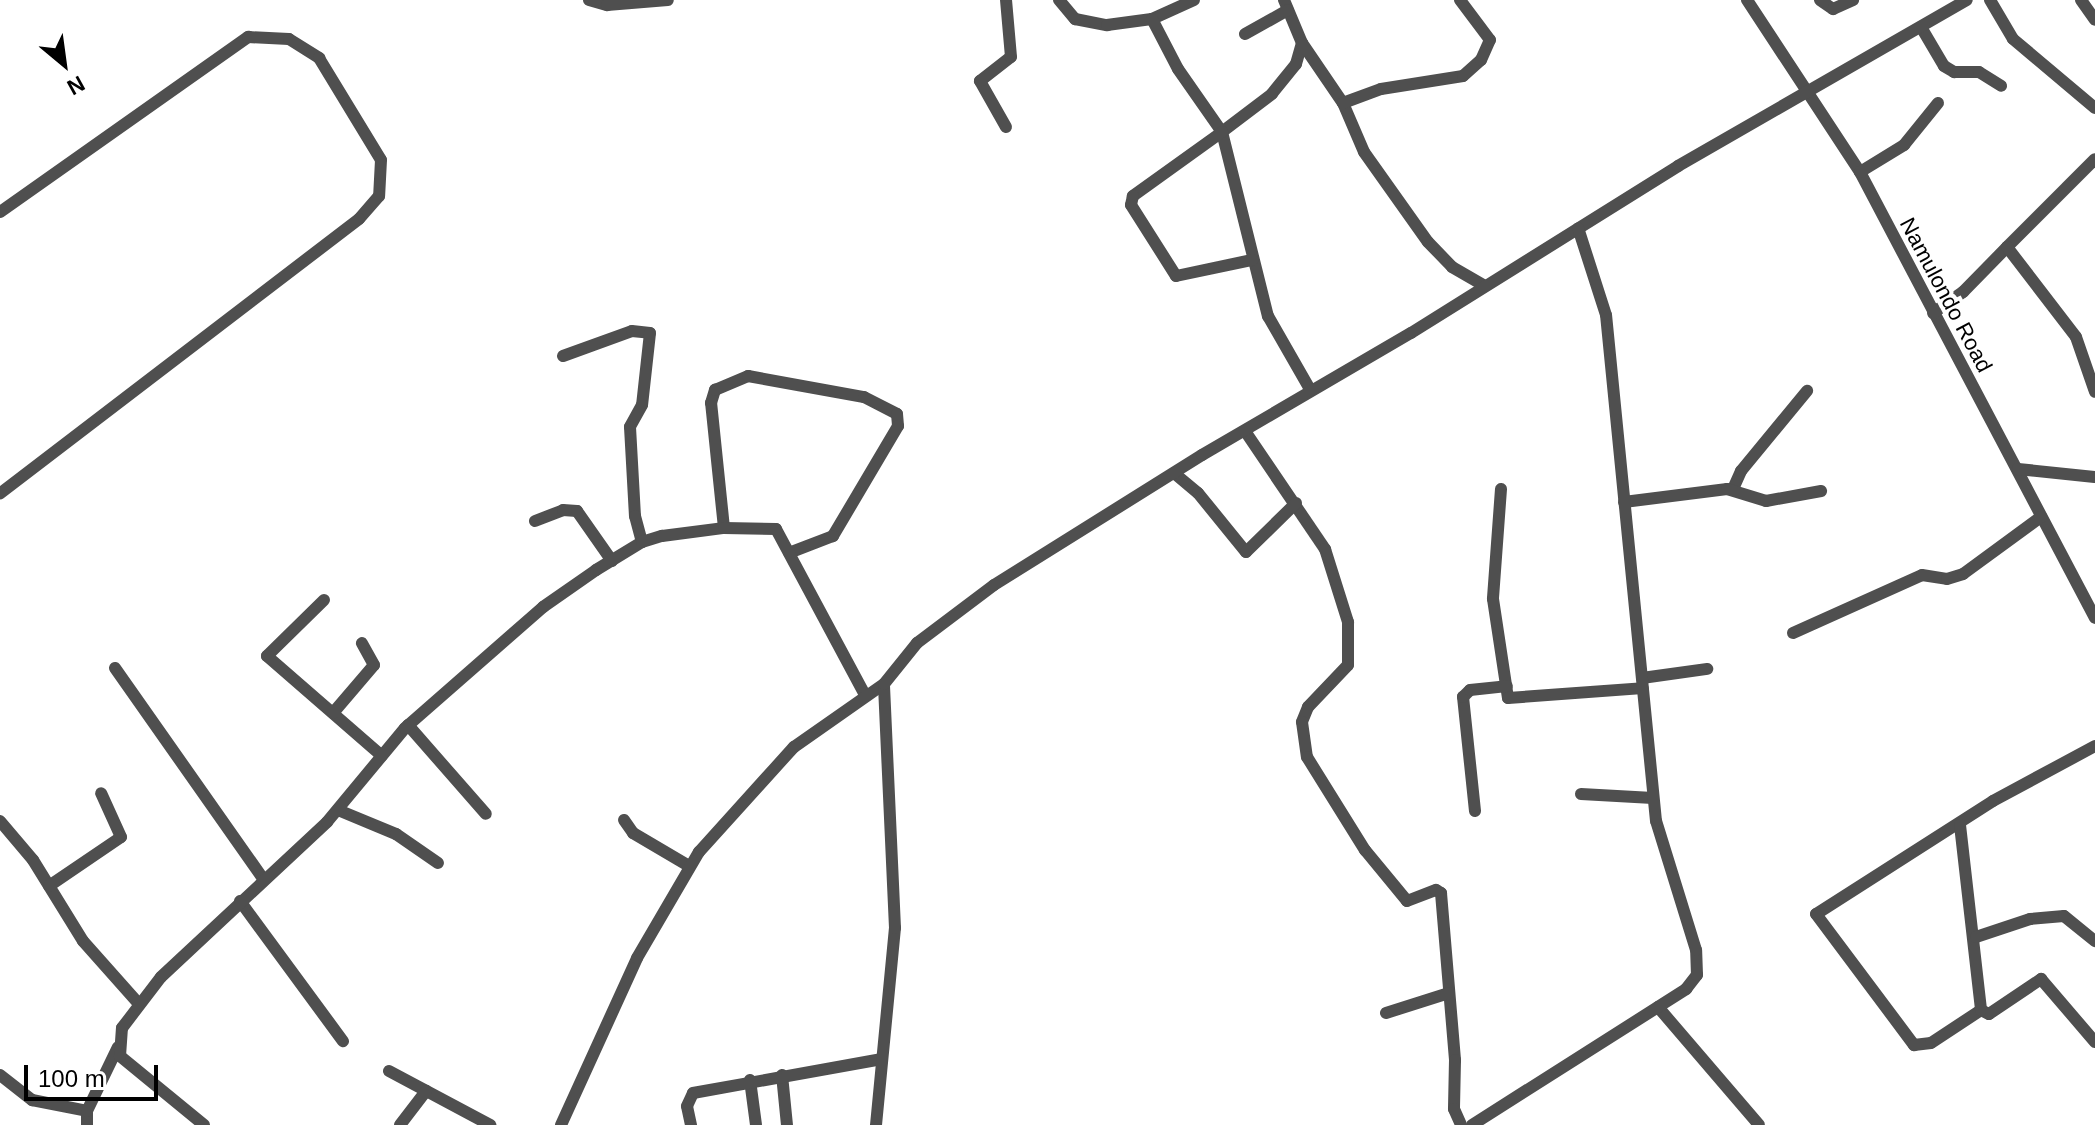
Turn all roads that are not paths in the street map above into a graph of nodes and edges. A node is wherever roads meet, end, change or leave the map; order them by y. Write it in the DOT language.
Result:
graph roads {
  1 [pos="589,0"];
  2 [pos="668,0"];
  3 [pos="1006,0"];
  4 [pos="1059,0"];
  5 [pos="1194,0"];
  6 [pos="1460,0"];
  7 [pos="1747,0"];
  8 [pos="1820,0"];
  9 [pos="1853,0"];
  10 [pos="1967,0"];
  11 [pos="1990,0"];
  12 [pos="2081,0"];
  13 [pos="1286,5"];
  14 [pos="1152,19"];
  15 [pos="2095,20"];
  16 [pos="1921,27"];
  17 [pos="1245,34"];
  18 [pos="1302,43"];
  19 [pos="2001,86"];
  20 [pos="1811,90"];
  21 [pos="1343,103"];
  22 [pos="1938,103"];
  23 [pos="2095,108"];
  24 [pos="1006,127"];
  25 [pos="1222,132"];
  26 [pos="2095,159"];
  27 [pos="1860,172"];
  28 [pos="0,212"];
  29 [pos="1578,228"];
  30 [pos="2007,247"];
  31 [pos="1252,260"];
  32 [pos="1485,286"];
  33 [pos="1933,313"];
  34 [pos="563,356"];
  35 [pos="1311,391"];
  36 [pos="1807,391"];
  37 [pos="2095,392"];
  38 [pos="1245,431"];
  39 [pos="2018,469"];
  40 [pos="1174,473"];
  41 [pos="2095,477"];
  42 [pos="1501,489"];
  43 [pos="1733,489"];
  44 [pos="1821,491"];
  45 [pos="0,493"];
  46 [pos="1624,502"];
  47 [pos="1296,503"];
  48 [pos="2041,517"];
  49 [pos="535,521"];
  50 [pos="724,528"];
  51 [pos="642,542"];
  52 [pos="789,553"];
  53 [pos="612,561"];
  54 [pos="324,600"];
  55 [pos="2091,600"];
  56 [pos="2095,618"];
  57 [pos="1793,633"];
  58 [pos="362,643"];
  59 [pos="115,668"];
  60 [pos="1707,669"];
  61 [pos="1642,683"];
  62 [pos="884,684"];
  63 [pos="1507,686"];
  64 [pos="865,695"];
  65 [pos="333,713"];
  66 [pos="408,725"];
  67 [pos="2095,746"];
  68 [pos="382,756"];
  69 [pos="101,793"];
  70 [pos="1581,794"];
  71 [pos="1653,798"];
  72 [pos="338,810"];
  73 [pos="1475,811"];
  74 [pos="486,814"];
  75 [pos="624,820"];
  76 [pos="0,821"];
  77 [pos="1960,825"];
  78 [pos="438,863"];
  79 [pos="689,866"];
  80 [pos="264,880"];
  81 [pos="49,886"];
  82 [pos="240,901"];
  83 [pos="1976,937"];
  84 [pos="2095,941"];
  85 [pos="1449,993"];
  86 [pos="139,1004"];
  87 [pos="1658,1007"];
  88 [pos="1981,1010"];
  89 [pos="1386,1013"];
  90 [pos="343,1041"];
  91 [pos="2095,1042"];
  92 [pos="118,1047"];
  93 [pos="882,1059"];
  94 [pos="389,1071"];
  95 [pos="0,1075"];
  96 [pos="782,1075"];
  97 [pos="750,1080"];
  98 [pos="426,1091"];
  99 [pos="87,1111"];
  100 [pos="87,1125"];
  101 [pos="204,1125"];
  102 [pos="400,1125"];
  103 [pos="490,1125"];
  104 [pos="561,1125"];
  105 [pos="691,1125"];
  106 [pos="756,1125"];
  107 [pos="787,1125"];
  108 [pos="876,1125"];
  109 [pos="1461,1125"];
  110 [pos="1472,1125"];
  111 [pos="1759,1125"];
  1 -- 2 [label="street"];
  3 -- 24 [label="street"];
  4 -- 14 [label="street"];
  5 -- 14 [label="street"];
  6 -- 21 [label="street"];
  7 -- 20 [label="street, Namulondo Road"];
  8 -- 9 [label="street"];
  10 -- 16 [label="street"];
  11 -- 23 [label="street"];
  12 -- 15 [label="street"];
  13 -- 17 [label="street"];
  13 -- 18 [label="street"];
  14 -- 25 [label="street"];
  16 -- 19 [label="street"];
  16 -- 20 [label="street"];
  18 -- 21 [label="street"];
  18 -- 25 [label="street"];
  20 -- 27 [label="street, Namulondo Road"];
  20 -- 29 [label="street"];
  21 -- 32 [label="street"];
  22 -- 27 [label="street"];
  25 -- 31 [label="street"];
  25 -- 31 [label="street"];
  26 -- 30 [label="street"];
  27 -- 33 [label="street, Namulondo Road"];
  28 -- 45 [label="street"];
  29 -- 32 [label="street"];
  29 -- 46 [label="street"];
  30 -- 33 [label="street"];
  30 -- 37 [label="street"];
  31 -- 35 [label="street"];
  32 -- 35 [label="street"];
  33 -- 39 [label="street, Namulondo Road"];
  34 -- 51 [label="street"];
  35 -- 38 [label="street"];
  36 -- 43 [label="street"];
  38 -- 40 [label="street"];
  38 -- 47 [label="street"];
  39 -- 41 [label="street"];
  39 -- 48 [label="street, Namulondo Road"];
  40 -- 47 [label="street"];
  40 -- 62 [label="street"];
  42 -- 63 [label="street"];
  43 -- 44 [label="street"];
  43 -- 46 [label="street"];
  46 -- 61 [label="street"];
  47 -- 85 [label="street"];
  48 -- 55 [label="street, Namulondo Road"];
  48 -- 57 [label="street"];
  49 -- 53 [label="street"];
  50 -- 51 [label="street"];
  50 -- 52 [label="street"];
  50 -- 52 [label="street"];
  51 -- 53 [label="street"];
  52 -- 64 [label="street"];
  53 -- 66 [label="street"];
  54 -- 65 [label="street"];
  55 -- 56 [label="street, Namulondo Road"];
  58 -- 65 [label="street"];
  59 -- 80 [label="street"];
  60 -- 61 [label="street"];
  61 -- 63 [label="street"];
  61 -- 71 [label="street"];
  62 -- 64 [label="street"];
  62 -- 93 [label="street"];
  63 -- 73 [label="street"];
  64 -- 79 [label="street"];
  65 -- 68 [label="street"];
  66 -- 68 [label="street"];
  66 -- 74 [label="street"];
  67 -- 77 [label="street"];
  68 -- 72 [label="street"];
  69 -- 81 [label="street"];
  70 -- 71 [label="street"];
  71 -- 87 [label="street"];
  72 -- 78 [label="street"];
  72 -- 80 [label="street"];
  75 -- 79 [label="street"];
  76 -- 81 [label="street"];
  77 -- 83 [label="street"];
  77 -- 88 [label="street"];
  79 -- 104 [label="street"];
  80 -- 82 [label="street"];
  81 -- 86 [label="street"];
  82 -- 86 [label="street"];
  82 -- 90 [label="street"];
  83 -- 84 [label="street"];
  83 -- 88 [label="street"];
  85 -- 89 [label="street"];
  85 -- 109 [label="street"];
  86 -- 92 [label="street"];
  87 -- 110 [label="street"];
  87 -- 111 [label="street"];
  88 -- 91 [label="street"];
  92 -- 99 [label="street"];
  92 -- 101 [label="street"];
  93 -- 96 [label="street"];
  93 -- 108 [label="street"];
  94 -- 98 [label="street"];
  95 -- 99 [label="street"];
  96 -- 97 [label="street"];
  96 -- 107 [label="street"];
  97 -- 105 [label="street"];
  97 -- 106 [label="street"];
  98 -- 102 [label="street"];
  98 -- 103 [label="street"];
  99 -- 100 [label="street"];
}
